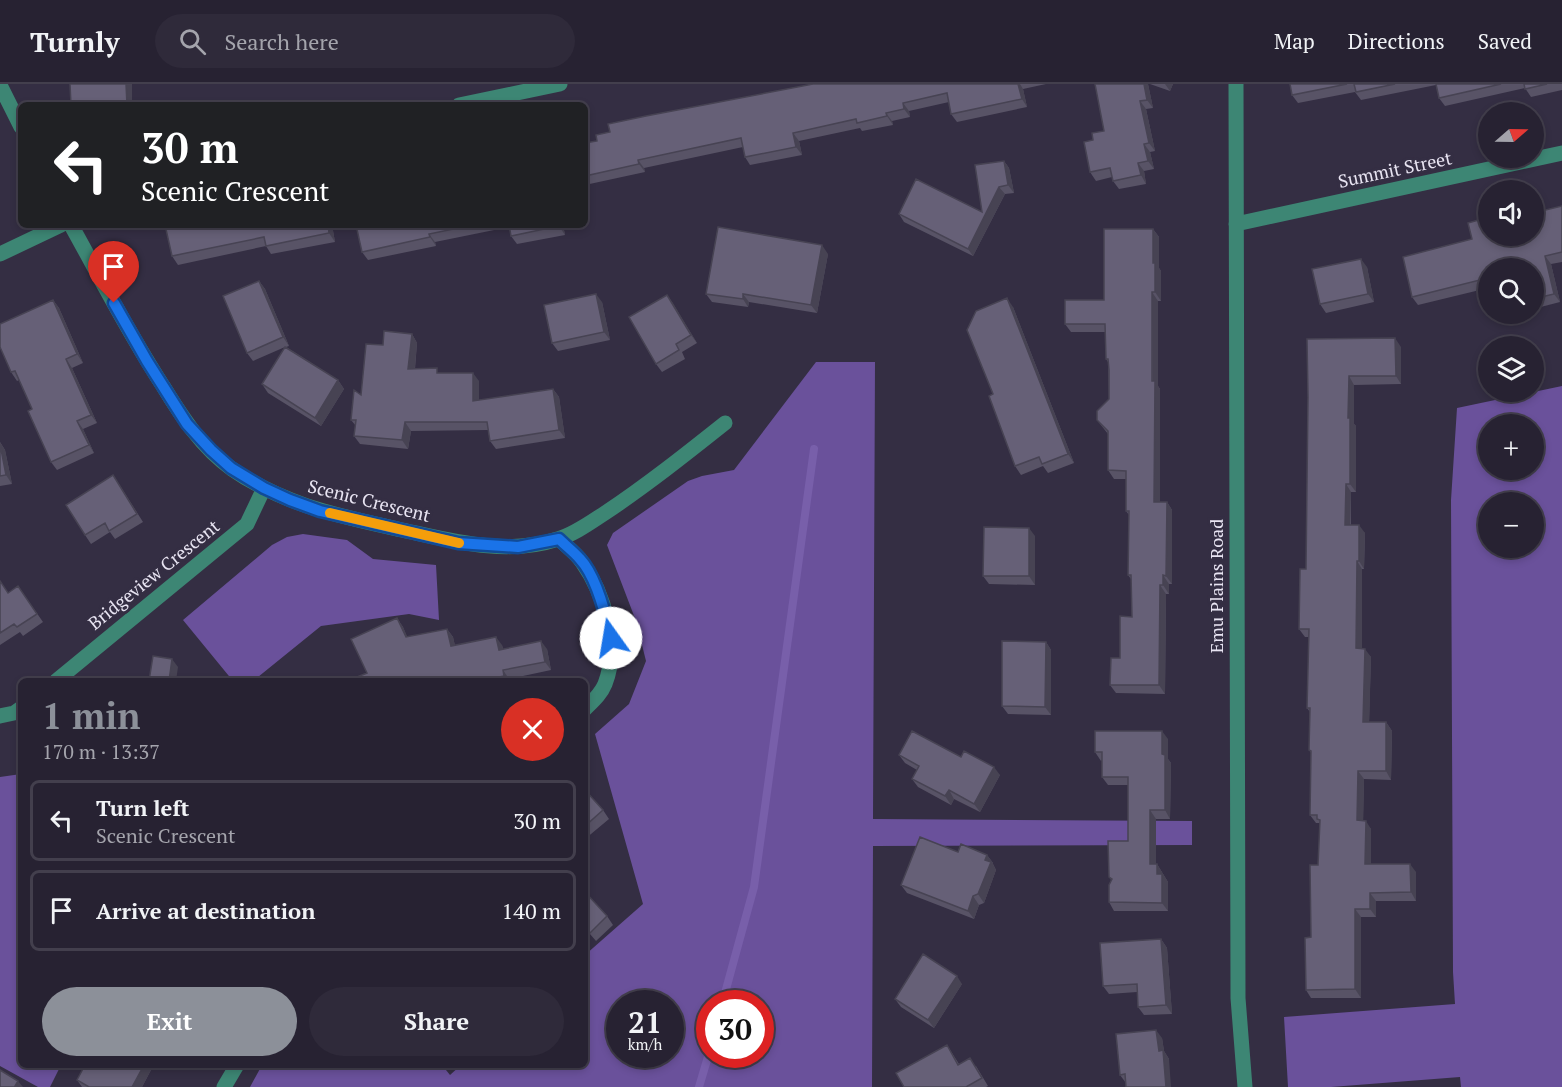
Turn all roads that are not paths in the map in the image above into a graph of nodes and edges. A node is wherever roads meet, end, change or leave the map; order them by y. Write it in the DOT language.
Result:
graph roads {
  1 [pos="560,84"];
  2 [pos="1236,84"];
  3 [pos="0,85"];
  4 [pos="473,102"];
  5 [pos="18,121"];
  6 [pos="1562,153"];
  7 [pos="1236,224"];
  8 [pos="56,228"];
  9 [pos="73,228"];
  10 [pos="0,254"];
  11 [pos="725,423"];
  12 [pos="264,488"];
  13 [pos="559,539"];
  14 [pos="60,678"];
  15 [pos="588,706"];
  16 [pos="18,710"];
  17 [pos="0,716"];
  18 [pos="235,1068"];
  19 [pos="224,1087"];
  20 [pos="1245,1087"];
  1 -- 4 [label="street"];
  2 -- 7 [label="street, Emu Plains Road"];
  3 -- 5 [label="street"];
  6 -- 7 [label="street, Summit Street"];
  7 -- 20 [label="street, Emu Plains Road"];
  8 -- 10 [label="street"];
  9 -- 12 [label="street, Scenic Crescent"];
  11 -- 13 [label="street, Scenic Crescent"];
  12 -- 13 [label="street, Scenic Crescent"];
  12 -- 14 [label="street, Bridgeview Crescent"];
  13 -- 15 [label="street"];
  16 -- 17 [label="street"];
  18 -- 19 [label="street"];
}
